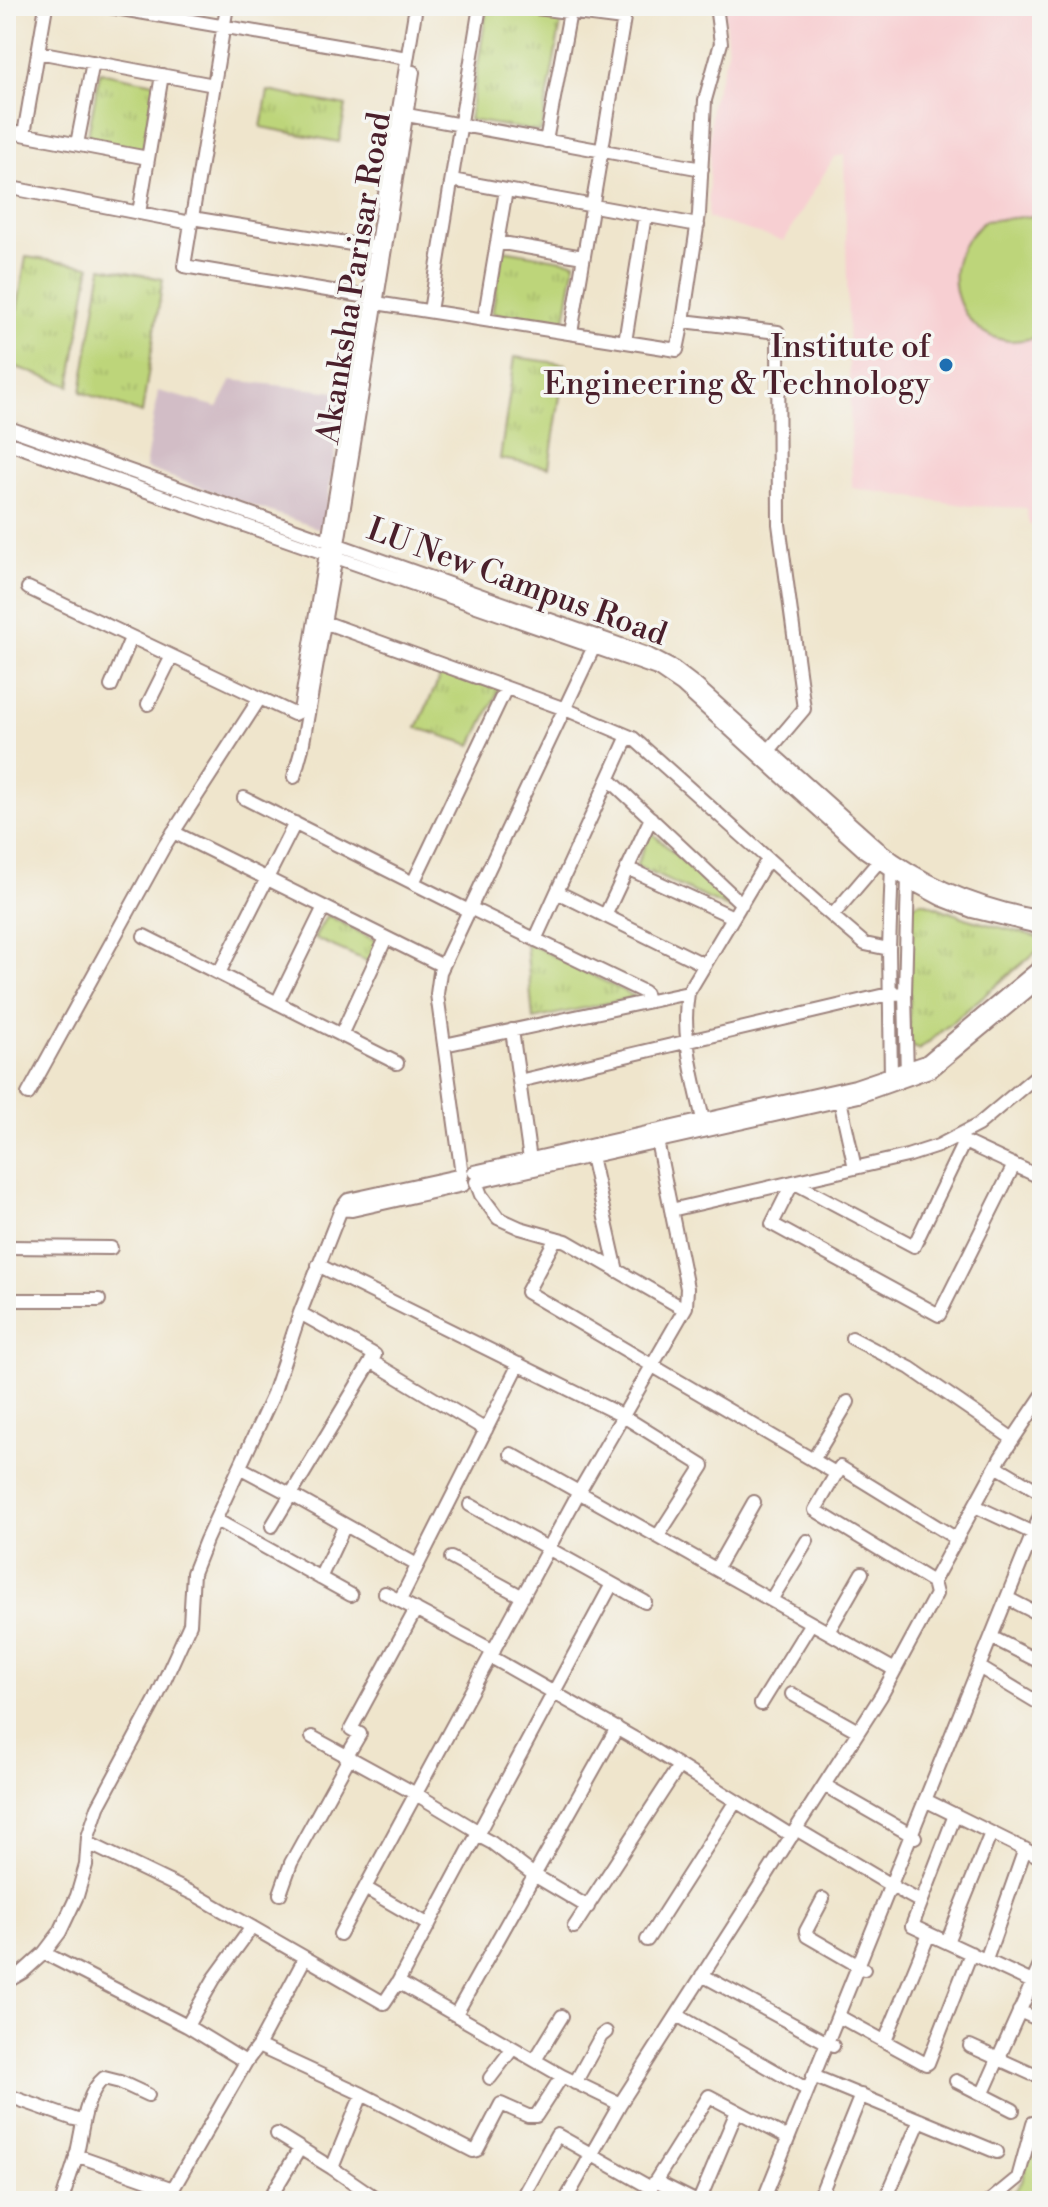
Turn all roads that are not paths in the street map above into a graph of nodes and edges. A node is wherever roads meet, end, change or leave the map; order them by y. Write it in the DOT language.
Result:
graph roads {
  1 [pos="46,6"];
  2 [pos="104,6"];
  3 [pos="227,6"];
  4 [pos="416,6"];
  5 [pos="424,6"];
  6 [pos="480,6"];
  7 [pos="521,6"];
  8 [pos="716,6"];
  9 [pos="537,7"];
  10 [pos="160,11"];
  11 [pos="570,12"];
  12 [pos="624,12"];
  13 [pos="223,27"];
  14 [pos="38,52"];
  15 [pos="407,58"];
  16 [pos="93,62"];
  17 [pos="162,75"];
  18 [pos="214,85"];
  19 [pos="403,113"];
  20 [pos="461,125"];
  21 [pos="6,131"];
  22 [pos="24,134"];
  23 [pos="546,141"];
  24 [pos="77,144"];
  25 [pos="601,151"];
  26 [pos="148,158"];
  27 [pos="702,169"];
  28 [pos="452,180"];
  29 [pos="6,187"];
  30 [pos="506,190"];
  31 [pos="592,205"];
  32 [pos="139,213"];
  33 [pos="645,215"];
  34 [pos="192,220"];
  35 [pos="698,225"];
  36 [pos="497,242"];
  37 [pos="376,248"];
  38 [pos="583,257"];
  39 [pos="372,300"];
  40 [pos="430,311"];
  41 [pos="484,320"];
  42 [pos="683,321"];
  43 [pos="571,333"];
  44 [pos="625,342"];
  45 [pos="6,427"];
  46 [pos="6,442"];
  47 [pos="333,542"];
  48 [pos="331,556"];
  49 [pos="28,588"];
  50 [pos="324,622"];
  51 [pos="131,638"];
  52 [pos="597,641"];
  53 [pos="171,658"];
  54 [pos="111,686"];
  55 [pos="506,688"];
  56 [pos="260,698"];
  57 [pos="148,704"];
  58 [pos="565,709"];
  59 [pos="628,736"];
  60 [pos="765,754"];
  61 [pos="294,777"];
  62 [pos="609,779"];
  63 [pos="244,798"];
  64 [pos="651,818"];
  65 [pos="295,823"];
  66 [pos="173,832"];
  67 [pos="768,859"];
  68 [pos="888,863"];
  69 [pos="627,868"];
  70 [pos="908,875"];
  71 [pos="267,878"];
  72 [pos="413,883"];
  73 [pos="557,892"];
  74 [pos="742,904"];
  75 [pos="324,907"];
  76 [pos="470,910"];
  77 [pos="605,916"];
  78 [pos="832,916"];
  79 [pos="733,917"];
  80 [pos="1042,918"];
  81 [pos="1042,928"];
  82 [pos="144,936"];
  83 [pos="386,938"];
  84 [pos="535,940"];
  85 [pos="889,949"];
  86 [pos="705,965"];
  87 [pos="1042,965"];
  88 [pos="443,966"];
  89 [pos="219,973"];
  90 [pos="1042,979"];
  91 [pos="688,993"];
  92 [pos="905,993"];
  93 [pos="889,994"];
  94 [pos="648,1001"];
  95 [pos="277,1003"];
  96 [pos="512,1030"];
  97 [pos="341,1035"];
  98 [pos="687,1043"];
  99 [pos="444,1045"];
  100 [pos="397,1063"];
  101 [pos="1042,1071"];
  102 [pos="907,1074"];
  103 [pos="891,1079"];
  104 [pos="519,1081"];
  105 [pos="28,1094"];
  106 [pos="840,1100"];
  107 [pos="703,1120"];
  108 [pos="656,1136"];
  109 [pos="959,1140"];
  110 [pos="591,1156"];
  111 [pos="530,1160"];
  112 [pos="1014,1165"];
  113 [pos="855,1168"];
  114 [pos="469,1178"];
  115 [pos="1042,1178"];
  116 [pos="793,1182"];
  117 [pos="671,1210"];
  118 [pos="556,1238"];
  119 [pos="6,1247"];
  120 [pos="111,1248"];
  121 [pos="318,1265"];
  122 [pos="617,1271"];
  123 [pos="6,1300"];
  124 [pos="99,1300"];
  125 [pos="684,1309"];
  126 [pos="300,1313"];
  127 [pos="852,1338"];
  128 [pos="371,1361"];
  129 [pos="519,1364"];
  130 [pos="652,1366"];
  131 [pos="1042,1396"];
  132 [pos="848,1402"];
  133 [pos="623,1416"];
  134 [pos="486,1430"];
  135 [pos="1013,1439"];
  136 [pos="511,1454"];
  137 [pos="813,1460"];
  138 [pos="996,1466"];
  139 [pos="241,1468"];
  140 [pos="837,1474"];
  141 [pos="579,1492"];
  142 [pos="1042,1493"];
  143 [pos="290,1494"];
  144 [pos="754,1502"];
  145 [pos="470,1505"];
  146 [pos="975,1506"];
  147 [pos="216,1520"];
  148 [pos="1040,1522"];
  149 [pos="345,1525"];
  150 [pos="272,1526"];
  151 [pos="658,1536"];
  152 [pos="957,1539"];
  153 [pos="807,1541"];
  154 [pos="548,1550"];
  155 [pos="451,1558"];
  156 [pos="417,1565"];
  157 [pos="716,1569"];
  158 [pos="862,1573"];
  159 [pos="320,1578"];
  160 [pos="933,1582"];
  161 [pos="612,1584"];
  162 [pos="385,1593"];
  163 [pos="351,1595"];
  164 [pos="523,1597"];
  165 [pos="1010,1599"];
  166 [pos="400,1600"];
  167 [pos="771,1600"];
  168 [pos="645,1602"];
  169 [pos="416,1609"];
  170 [pos="1042,1616"];
  171 [pos="811,1623"];
  172 [pos="828,1632"];
  173 [pos="994,1638"];
  174 [pos="492,1654"];
  175 [pos="1042,1663"];
  176 [pos="982,1669"];
  177 [pos="895,1670"];
  178 [pos="553,1692"];
  179 [pos="792,1694"];
  180 [pos="761,1704"];
  181 [pos="1042,1705"];
  182 [pos="617,1728"];
  183 [pos="858,1731"];
  184 [pos="312,1737"];
  185 [pos="348,1757"];
  186 [pos="679,1766"];
  187 [pos="824,1785"];
  188 [pos="416,1794"];
  189 [pos="736,1801"];
  190 [pos="928,1801"];
  191 [pos="955,1815"];
  192 [pos="478,1833"];
  193 [pos="794,1833"];
  194 [pos="991,1833"];
  195 [pos="914,1836"];
  196 [pos="88,1843"];
  197 [pos="1025,1849"];
  198 [pos="1042,1858"];
  199 [pos="534,1875"];
  200 [pos="365,1888"];
  201 [pos="894,1888"];
  202 [pos="280,1894"];
  203 [pos="823,1899"];
  204 [pos="921,1902"];
  205 [pos="588,1907"];
  206 [pos="429,1925"];
  207 [pos="252,1927"];
  208 [pos="574,1927"];
  209 [pos="340,1934"];
  210 [pos="929,1934"];
  211 [pos="647,1940"];
  212 [pos="947,1942"];
  213 [pos="44,1953"];
  214 [pos="971,1953"];
  215 [pos="305,1958"];
  216 [pos="986,1960"];
  217 [pos="1042,1961"];
  218 [pos="861,1967"];
  219 [pos="702,1975"];
  220 [pos="6,1982"];
  221 [pos="398,1982"];
  222 [pos="1032,1982"];
  223 [pos="1019,2011"];
  224 [pos="456,2014"];
  225 [pos="677,2015"];
  226 [pos="562,2016"];
  227 [pos="841,2018"];
  228 [pos="1042,2021"];
  229 [pos="187,2026"];
  230 [pos="606,2032"];
  231 [pos="885,2041"];
  232 [pos="830,2044"];
  233 [pos="258,2046"];
  234 [pos="970,2046"];
  235 [pos="513,2048"];
  236 [pos="998,2058"];
  237 [pos="535,2060"];
  238 [pos="246,2062"];
  239 [pos="1032,2074"];
  240 [pos="562,2076"];
  241 [pos="817,2077"];
  242 [pos="490,2078"];
  243 [pos="956,2081"];
  244 [pos="575,2083"];
  245 [pos="808,2090"];
  246 [pos="983,2093"];
  247 [pos="362,2094"];
  248 [pos="6,2095"];
  249 [pos="148,2095"];
  250 [pos="861,2095"];
  251 [pos="620,2104"];
  252 [pos="1013,2110"];
  253 [pos="737,2111"];
  254 [pos="920,2120"];
  255 [pos="83,2121"];
  256 [pos="1042,2123"];
  257 [pos="277,2134"];
  258 [pos="788,2138"];
  259 [pos="300,2148"];
  260 [pos="997,2152"];
  261 [pos="591,2153"];
  262 [pos="76,2155"];
  263 [pos="332,2168"];
  264 [pos="653,2185"];
  265 [pos="173,2189"];
  266 [pos="889,2200"];
  267 [pos="62,2201"];
  268 [pos="166,2201"];
  269 [pos="268,2201"];
  270 [pos="380,2201"];
  271 [pos="520,2201"];
  272 [pos="565,2201"];
  273 [pos="645,2201"];
  274 [pos="697,2201"];
  275 [pos="763,2201"];
  276 [pos="770,2201"];
  277 [pos="818,2201"];
  278 [pos="991,2201"];
  1 -- 14 [label="street"];
  2 -- 10 [label="street"];
  3 -- 13 [label="street"];
  4 -- 15 [label="street, Akanksha Parisar Road"];
  5 -- 19 [label="street, Akanksha Parisar Road"];
  6 -- 20 [label="street"];
  7 -- 9 [label="street"];
  8 -- 27 [label="street"];
  9 -- 11 [label="street"];
  10 -- 13 [label="street"];
  11 -- 12 [label="street"];
  11 -- 23 [label="street"];
  12 -- 25 [label="street"];
  13 -- 15 [label="street"];
  13 -- 18 [label="street"];
  14 -- 16 [label="street"];
  14 -- 22 [label="street"];
  15 -- 19 [label="street, Akanksha Parisar Road"];
  16 -- 17 [label="street"];
  16 -- 24 [label="street"];
  17 -- 18 [label="street"];
  17 -- 26 [label="street"];
  18 -- 34 [label="street"];
  19 -- 20 [label="street"];
  19 -- 37 [label="street, Akanksha Parisar Road"];
  19 -- 39 [label="street, Akanksha Parisar Road"];
  20 -- 23 [label="street"];
  20 -- 28 [label="street"];
  21 -- 22 [label="street"];
  22 -- 24 [label="street"];
  23 -- 25 [label="street"];
  24 -- 26 [label="street"];
  25 -- 27 [label="street"];
  25 -- 31 [label="street"];
  26 -- 32 [label="street"];
  27 -- 35 [label="street"];
  28 -- 30 [label="street"];
  28 -- 40 [label="street"];
  29 -- 32 [label="street"];
  30 -- 31 [label="street"];
  30 -- 36 [label="street"];
  31 -- 33 [label="street"];
  31 -- 38 [label="street"];
  32 -- 34 [label="street"];
  33 -- 35 [label="street"];
  33 -- 44 [label="street"];
  34 -- 37 [label="street"];
  34 -- 39 [label="street"];
  35 -- 42 [label="street"];
  36 -- 38 [label="street"];
  36 -- 41 [label="street"];
  37 -- 39 [label="street, Akanksha Parisar Road"];
  38 -- 43 [label="street"];
  39 -- 40 [label="street"];
  39 -- 47 [label="street, Akanksha Parisar Road"];
  40 -- 41 [label="street"];
  41 -- 43 [label="street"];
  42 -- 44 [label="street"];
  42 -- 60 [label="street"];
  43 -- 44 [label="street"];
  45 -- 47 [label="street, LU New Campus Road"];
  46 -- 48 [label="street, LU New Campus Road"];
  47 -- 48 [label="street, Akanksha Parisar Road"];
  47 -- 52 [label="street, LU New Campus Road"];
  48 -- 50 [label="street"];
  48 -- 52 [label="street, LU New Campus Road"];
  48 -- 56 [label="street"];
  49 -- 51 [label="street"];
  50 -- 55 [label="street"];
  50 -- 61 [label="street"];
  51 -- 53 [label="street"];
  51 -- 54 [label="street"];
  52 -- 58 [label="street"];
  52 -- 60 [label="street, LU New Campus Road"];
  53 -- 56 [label="street"];
  53 -- 57 [label="street"];
  55 -- 58 [label="street"];
  55 -- 72 [label="street"];
  56 -- 66 [label="street"];
  58 -- 59 [label="street"];
  58 -- 76 [label="street"];
  59 -- 62 [label="street"];
  59 -- 67 [label="street"];
  60 -- 68 [label="street, LU New Campus Road"];
  62 -- 64 [label="street"];
  62 -- 73 [label="street"];
  63 -- 65 [label="street"];
  64 -- 69 [label="street"];
  64 -- 74 [label="street"];
  65 -- 71 [label="street"];
  65 -- 72 [label="street"];
  66 -- 71 [label="street"];
  66 -- 105 [label="street"];
  67 -- 74 [label="street"];
  67 -- 78 [label="street"];
  68 -- 70 [label="street, LU New Campus Road"];
  68 -- 78 [label="street"];
  68 -- 85 [label="street"];
  69 -- 77 [label="street"];
  69 -- 79 [label="street"];
  70 -- 80 [label="street, LU New Campus Road"];
  70 -- 81 [label="street, LU New Campus Road"];
  70 -- 92 [label="street"];
  71 -- 75 [label="street"];
  71 -- 89 [label="street"];
  72 -- 76 [label="street"];
  73 -- 77 [label="street"];
  73 -- 84 [label="street"];
  74 -- 79 [label="street"];
  75 -- 83 [label="street"];
  75 -- 95 [label="street"];
  76 -- 84 [label="street"];
  76 -- 88 [label="street"];
  77 -- 86 [label="street"];
  78 -- 85 [label="street"];
  79 -- 86 [label="street"];
  82 -- 89 [label="street"];
  83 -- 88 [label="street"];
  83 -- 97 [label="street"];
  84 -- 94 [label="street"];
  85 -- 93 [label="street"];
  86 -- 91 [label="street"];
  87 -- 102 [label="street"];
  88 -- 99 [label="street"];
  89 -- 95 [label="street"];
  90 -- 102 [label="street"];
  91 -- 94 [label="street"];
  91 -- 98 [label="street"];
  92 -- 93 [label="street"];
  92 -- 102 [label="street"];
  93 -- 98 [label="street"];
  93 -- 103 [label="street"];
  94 -- 96 [label="street"];
  95 -- 97 [label="street"];
  96 -- 99 [label="street"];
  96 -- 104 [label="street"];
  97 -- 100 [label="street"];
  98 -- 104 [label="street"];
  98 -- 107 [label="street"];
  99 -- 114 [label="street"];
  101 -- 109 [label="street"];
  102 -- 103 [label="street"];
  103 -- 106 [label="street"];
  103 -- 107 [label="street"];
  104 -- 111 [label="street"];
  106 -- 108 [label="street"];
  106 -- 113 [label="street"];
  107 -- 108 [label="street"];
  108 -- 110 [label="street"];
  108 -- 111 [label="street"];
  108 -- 117 [label="street"];
  109 -- 112 [label="street"];
  109 -- 113 [label="street"];
  109 -- 116 [label="street"];
  110 -- 114 [label="street"];
  110 -- 122 [label="street"];
  111 -- 114 [label="street"];
  112 -- 115 [label="street"];
  112 -- 116 [label="street"];
  113 -- 116 [label="street"];
  114 -- 118 [label="street"];
  114 -- 121 [label="street"];
  116 -- 117 [label="street"];
  117 -- 125 [label="street"];
  118 -- 122 [label="street"];
  118 -- 130 [label="street"];
  119 -- 120 [label="street"];
  121 -- 126 [label="street"];
  121 -- 129 [label="street"];
  122 -- 125 [label="street"];
  123 -- 124 [label="street"];
  125 -- 130 [label="street"];
  126 -- 128 [label="street"];
  126 -- 139 [label="street"];
  127 -- 135 [label="street"];
  128 -- 134 [label="street"];
  128 -- 143 [label="street"];
  129 -- 133 [label="street"];
  129 -- 134 [label="street"];
  130 -- 133 [label="street"];
  130 -- 137 [label="street"];
  131 -- 135 [label="street"];
  132 -- 137 [label="street"];
  133 -- 141 [label="street"];
  133 -- 151 [label="street"];
  134 -- 156 [label="street"];
  135 -- 138 [label="street"];
  136 -- 141 [label="street"];
  137 -- 140 [label="street"];
  138 -- 142 [label="street"];
  138 -- 146 [label="street"];
  139 -- 143 [label="street"];
  139 -- 147 [label="street"];
  140 -- 152 [label="street"];
  140 -- 160 [label="street"];
  141 -- 151 [label="street"];
  141 -- 154 [label="street"];
  143 -- 149 [label="street"];
  143 -- 150 [label="street"];
  144 -- 157 [label="street"];
  145 -- 154 [label="street"];
  146 -- 148 [label="street"];
  146 -- 152 [label="street"];
  147 -- 159 [label="street"];
  147 -- 196 [label="street"];
  148 -- 165 [label="street"];
  149 -- 156 [label="street"];
  149 -- 159 [label="street"];
  151 -- 157 [label="street"];
  152 -- 160 [label="street"];
  153 -- 167 [label="street"];
  154 -- 161 [label="street"];
  154 -- 164 [label="street"];
  155 -- 164 [label="street"];
  156 -- 166 [label="street"];
  157 -- 167 [label="street"];
  158 -- 172 [label="street"];
  159 -- 163 [label="street"];
  160 -- 177 [label="street"];
  161 -- 168 [label="street"];
  161 -- 178 [label="street"];
  162 -- 166 [label="street"];
  164 -- 174 [label="street"];
  165 -- 170 [label="street"];
  165 -- 173 [label="street"];
  166 -- 169 [label="street"];
  167 -- 171 [label="street"];
  169 -- 174 [label="street"];
  169 -- 185 [label="street"];
  171 -- 172 [label="street"];
  171 -- 180 [label="street"];
  172 -- 177 [label="street"];
  173 -- 175 [label="street"];
  173 -- 176 [label="street"];
  174 -- 178 [label="street"];
  174 -- 188 [label="street"];
  176 -- 181 [label="street"];
  176 -- 190 [label="street"];
  177 -- 183 [label="street"];
  178 -- 182 [label="street"];
  178 -- 192 [label="street"];
  179 -- 183 [label="street"];
  182 -- 186 [label="street"];
  182 -- 199 [label="street"];
  183 -- 187 [label="street"];
  184 -- 185 [label="street"];
  185 -- 188 [label="street"];
  185 -- 202 [label="street"];
  186 -- 189 [label="street"];
  186 -- 205 [label="street"];
  187 -- 193 [label="street"];
  187 -- 195 [label="street"];
  188 -- 192 [label="street"];
  188 -- 200 [label="street"];
  189 -- 193 [label="street"];
  189 -- 211 [label="street"];
  190 -- 191 [label="street"];
  190 -- 195 [label="street"];
  191 -- 194 [label="street"];
  191 -- 204 [label="street"];
  192 -- 199 [label="street"];
  192 -- 206 [label="street"];
  193 -- 201 [label="street"];
  193 -- 219 [label="street"];
  194 -- 197 [label="street"];
  194 -- 212 [label="street"];
  195 -- 201 [label="street"];
  196 -- 207 [label="street"];
  196 -- 213 [label="street"];
  197 -- 198 [label="street"];
  197 -- 216 [label="street"];
  199 -- 205 [label="street"];
  199 -- 224 [label="street"];
  200 -- 206 [label="street"];
  200 -- 209 [label="street"];
  201 -- 204 [label="street"];
  201 -- 218 [label="street"];
  203 -- 218 [label="street"];
  204 -- 210 [label="street"];
  205 -- 208 [label="street"];
  206 -- 221 [label="street"];
  207 -- 215 [label="street"];
  207 -- 229 [label="street"];
  210 -- 212 [label="street"];
  210 -- 231 [label="street"];
  212 -- 214 [label="street"];
  213 -- 220 [label="street"];
  213 -- 229 [label="street"];
  214 -- 216 [label="street"];
  214 -- 231 [label="street"];
  215 -- 221 [label="street"];
  215 -- 233 [label="street"];
  216 -- 222 [label="street"];
  217 -- 222 [label="street"];
  218 -- 227 [label="street"];
  219 -- 225 [label="street"];
  219 -- 232 [label="street"];
  221 -- 224 [label="street"];
  222 -- 223 [label="street"];
  223 -- 228 [label="street"];
  223 -- 236 [label="street"];
  224 -- 235 [label="street"];
  225 -- 245 [label="street"];
  225 -- 251 [label="street"];
  226 -- 237 [label="street"];
  227 -- 231 [label="street"];
  227 -- 232 [label="street"];
  229 -- 238 [label="street"];
  230 -- 244 [label="street"];
  232 -- 241 [label="street"];
  233 -- 238 [label="street"];
  233 -- 247 [label="street"];
  234 -- 236 [label="street"];
  235 -- 237 [label="street"];
  235 -- 242 [label="street"];
  236 -- 239 [label="street"];
  236 -- 246 [label="street"];
  237 -- 240 [label="street"];
  238 -- 265 [label="street"];
  240 -- 244 [label="street"];
  240 -- 247 [label="street"];
  241 -- 245 [label="street"];
  241 -- 250 [label="street"];
  241 -- 276 [label="street"];
  243 -- 246 [label="street"];
  244 -- 251 [label="street"];
  245 -- 258 [label="street"];
  246 -- 252 [label="street"];
  247 -- 263 [label="street"];
  248 -- 255 [label="street"];
  249 -- 255 [label="street"];
  250 -- 254 [label="street"];
  250 -- 277 [label="street"];
  251 -- 261 [label="street"];
  253 -- 258 [label="street"];
  253 -- 264 [label="street"];
  253 -- 274 [label="street"];
  254 -- 260 [label="street"];
  254 -- 266 [label="street"];
  255 -- 262 [label="street"];
  256 -- 278 [label="street"];
  257 -- 259 [label="street"];
  258 -- 275 [label="street"];
  259 -- 263 [label="street"];
  259 -- 269 [label="street"];
  261 -- 264 [label="street"];
  261 -- 271 [label="street"];
  261 -- 272 [label="street"];
  262 -- 265 [label="street"];
  262 -- 267 [label="street"];
  263 -- 270 [label="street"];
  264 -- 273 [label="street"];
  264 -- 274 [label="street"];
  265 -- 268 [label="street"];
}
